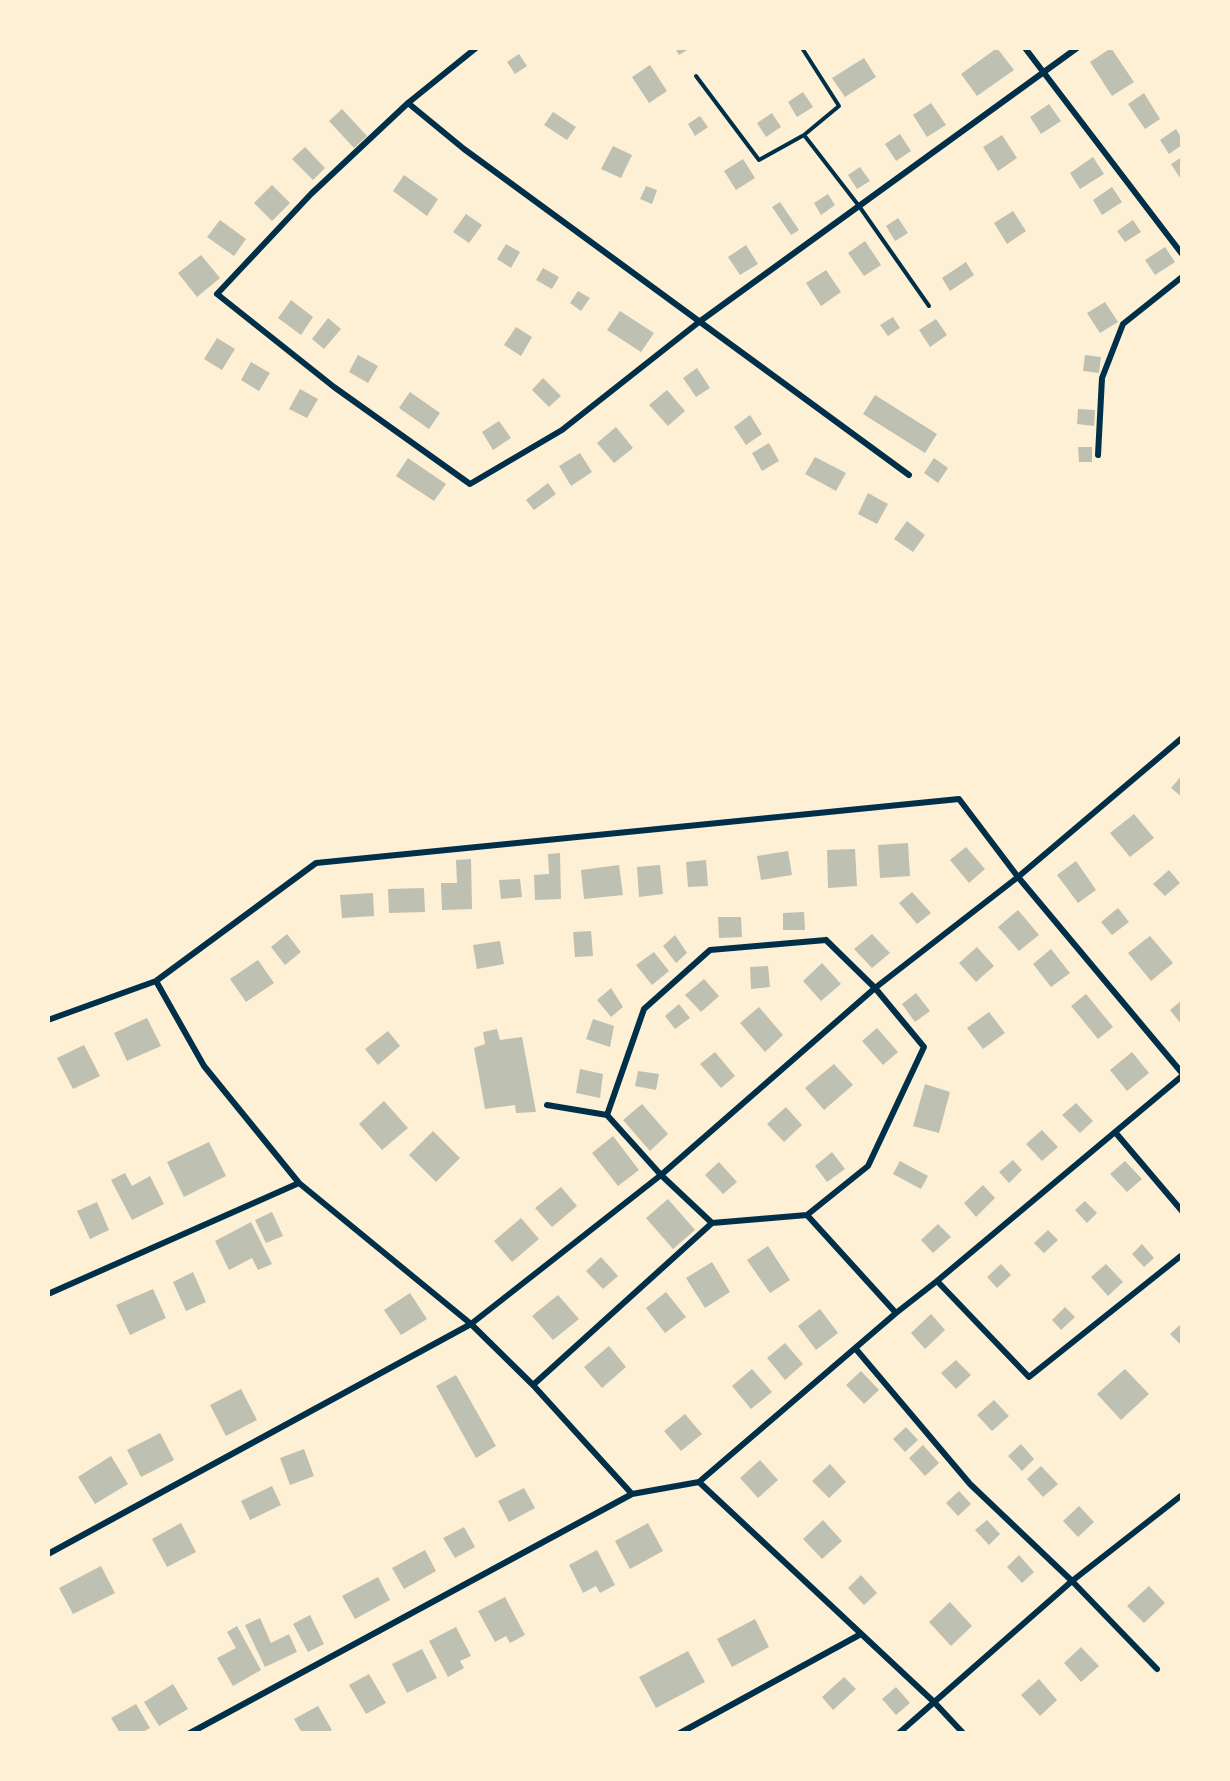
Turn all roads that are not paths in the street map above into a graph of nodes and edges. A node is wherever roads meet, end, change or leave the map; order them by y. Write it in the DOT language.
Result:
graph roads {
  1 [pos="476,48"];
  2 [pos="802,48"];
  3 [pos="1025,48"];
  4 [pos="1077,48"];
  5 [pos="1042,74"];
  6 [pos="696,76"];
  7 [pos="408,103"];
  8 [pos="804,135"];
  9 [pos="859,206"];
  10 [pos="1182,254"];
  11 [pos="1182,277"];
  12 [pos="930,306"];
  13 [pos="699,322"];
  14 [pos="1098,455"];
  15 [pos="909,475"];
  16 [pos="1182,738"];
  17 [pos="1018,877"];
  18 [pos="156,981"];
  19 [pos="875,988"];
  20 [pos="48,1020"];
  21 [pos="1182,1075"];
  22 [pos="547,1105"];
  23 [pos="607,1115"];
  24 [pos="1115,1132"];
  25 [pos="661,1175"];
  26 [pos="299,1183"];
  27 [pos="1182,1211"];
  28 [pos="807,1215"];
  29 [pos="712,1223"];
  30 [pos="1182,1255"];
  31 [pos="938,1281"];
  32 [pos="48,1294"];
  33 [pos="896,1312"];
  34 [pos="471,1324"];
  35 [pos="855,1348"];
  36 [pos="533,1385"];
  37 [pos="699,1482"];
  38 [pos="632,1494"];
  39 [pos="1182,1495"];
  40 [pos="48,1554"];
  41 [pos="1072,1581"];
  42 [pos="861,1634"];
  43 [pos="1157,1669"];
  44 [pos="934,1702"];
  45 [pos="190,1733"];
  46 [pos="680,1733"];
  47 [pos="899,1733"];
  48 [pos="963,1733"];
  1 -- 7 [label="street"];
  2 -- 8 [label="lane"];
  3 -- 5 [label="street"];
  4 -- 5 [label="street"];
  5 -- 9 [label="street"];
  5 -- 10 [label="street"];
  6 -- 8 [label="lane"];
  7 -- 13 [label="street"];
  7 -- 13 [label="street"];
  8 -- 9 [label="lane"];
  9 -- 12 [label="lane"];
  9 -- 13 [label="street"];
  11 -- 14 [label="street"];
  13 -- 15 [label="street"];
  16 -- 17 [label="street"];
  17 -- 18 [label="street"];
  17 -- 19 [label="street"];
  17 -- 21 [label="street"];
  18 -- 20 [label="street"];
  18 -- 26 [label="street"];
  19 -- 23 [label="street"];
  19 -- 25 [label="street"];
  19 -- 28 [label="street"];
  21 -- 24 [label="street"];
  22 -- 23 [label="street"];
  23 -- 25 [label="street"];
  24 -- 27 [label="street"];
  24 -- 31 [label="street"];
  25 -- 29 [label="street"];
  25 -- 34 [label="street"];
  26 -- 32 [label="street"];
  26 -- 34 [label="street"];
  28 -- 29 [label="street"];
  28 -- 33 [label="street"];
  29 -- 36 [label="street"];
  30 -- 31 [label="street"];
  31 -- 33 [label="street"];
  33 -- 35 [label="street"];
  34 -- 36 [label="street"];
  34 -- 40 [label="street"];
  35 -- 37 [label="street"];
  35 -- 41 [label="street"];
  36 -- 38 [label="street"];
  37 -- 38 [label="street"];
  37 -- 42 [label="street"];
  38 -- 45 [label="street"];
  39 -- 41 [label="street"];
  41 -- 43 [label="street"];
  41 -- 44 [label="street"];
  42 -- 44 [label="street"];
  42 -- 46 [label="street"];
  44 -- 47 [label="street"];
  44 -- 48 [label="street"];
}
